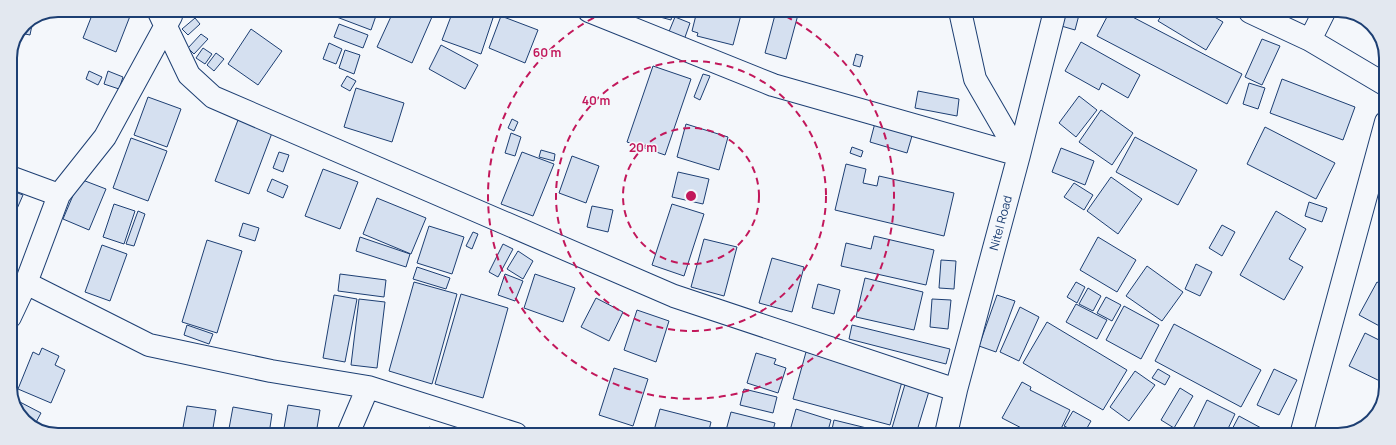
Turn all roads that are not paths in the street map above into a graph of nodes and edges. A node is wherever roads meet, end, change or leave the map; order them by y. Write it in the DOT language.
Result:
graph roads {
  1 [pos="165,17"];
  2 [pos="167,17"];
  3 [pos="604,17"];
  4 [pos="961,17"];
  5 [pos="1054,17"];
  6 [pos="1261,17"];
  7 [pos="1322,17"];
  8 [pos="1310,40"];
  9 [pos="1379,80"];
  10 [pos="1379,147"];
  11 [pos="1019,155"];
  12 [pos="17,180"];
  13 [pos="59,195"];
  14 [pos="26,283"];
  15 [pos="17,302"];
  16 [pos="368,387"];
  17 [pos="956,390"];
  18 [pos="351,428"];
  19 [pos="497,428"];
  20 [pos="947,428"];
  21 [pos="1302,428"];
  1 -- 13 [label="street"];
  2 -- 17 [label="street"];
  3 -- 11 [label="street"];
  4 -- 11 [label="street"];
  5 -- 11 [label="street, Nitel Road"];
  6 -- 8 [label="street"];
  7 -- 8 [label="street"];
  8 -- 9 [label="street"];
  10 -- 21 [label="street"];
  11 -- 17 [label="street, Nitel Road"];
  12 -- 13 [label="street"];
  13 -- 14 [label="street"];
  14 -- 15 [label="street"];
  14 -- 16 [label="street"];
  16 -- 18 [label="street"];
  16 -- 19 [label="street"];
  17 -- 20 [label="street, Nitel Road"];
}
